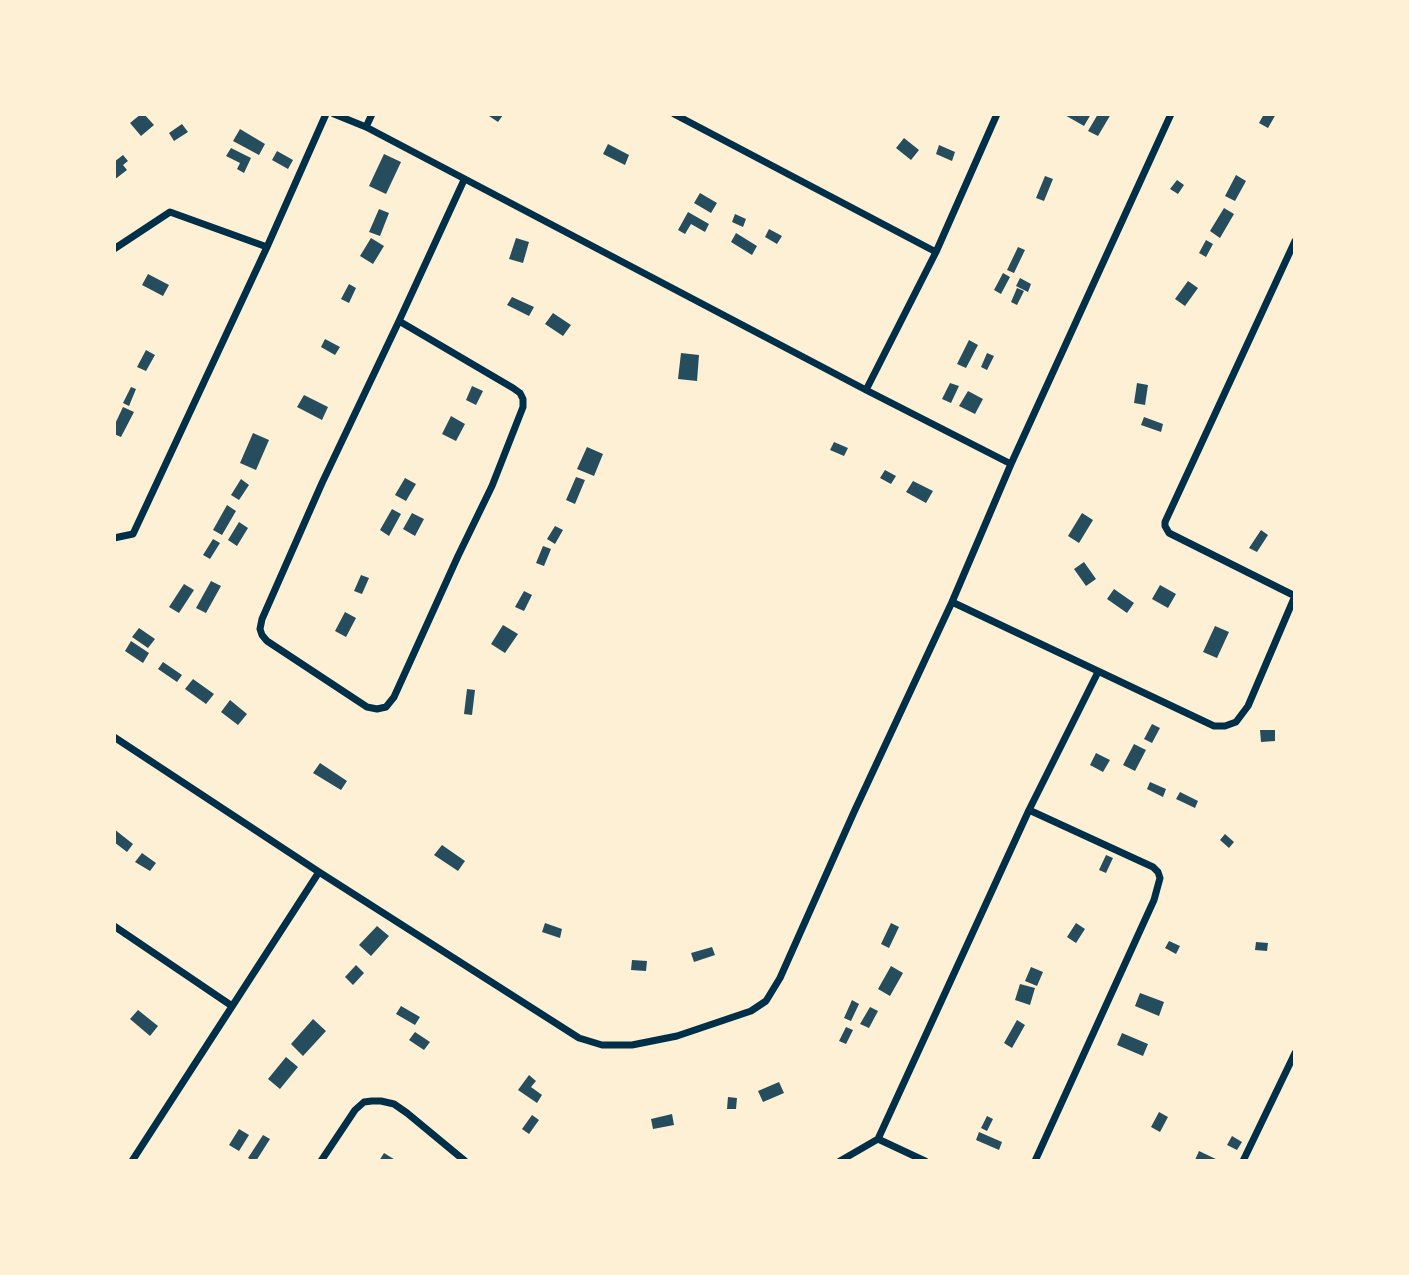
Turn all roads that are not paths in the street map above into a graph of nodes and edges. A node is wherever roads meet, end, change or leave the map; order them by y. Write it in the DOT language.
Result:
graph roads {
  1 [pos="326,114"];
  2 [pos="334,114"];
  3 [pos="372,114"];
  4 [pos="674,114"];
  5 [pos="996,114"];
  6 [pos="1171,114"];
  7 [pos="366,127"];
  8 [pos="464,180"];
  9 [pos="1295,241"];
  10 [pos="267,247"];
  11 [pos="114,249"];
  12 [pos="936,252"];
  13 [pos="400,321"];
  14 [pos="866,390"];
  15 [pos="1011,464"];
  16 [pos="114,538"];
  17 [pos="1295,596"];
  18 [pos="952,602"];
  19 [pos="1098,672"];
  20 [pos="114,737"];
  21 [pos="1029,810"];
  22 [pos="318,872"];
  23 [pos="114,926"];
  24 [pos="232,1006"];
  25 [pos="1295,1054"];
  26 [pos="878,1139"];
  27 [pos="132,1161"];
  28 [pos="321,1161"];
  29 [pos="465,1161"];
  30 [pos="840,1161"];
  31 [pos="925,1161"];
  32 [pos="1035,1161"];
  33 [pos="1244,1161"];
  1 -- 10 [label="street"];
  2 -- 7 [label="street"];
  3 -- 7 [label="street"];
  4 -- 12 [label="street"];
  5 -- 12 [label="street"];
  6 -- 15 [label="street"];
  7 -- 8 [label="street"];
  8 -- 13 [label="street"];
  8 -- 14 [label="street"];
  9 -- 17 [label="street"];
  10 -- 11 [label="street"];
  10 -- 16 [label="street"];
  12 -- 14 [label="street"];
  13 -- 13 [label="street"];
  14 -- 15 [label="street"];
  15 -- 18 [label="street"];
  17 -- 19 [label="street"];
  18 -- 19 [label="street"];
  18 -- 22 [label="street"];
  19 -- 21 [label="street"];
  20 -- 22 [label="street"];
  21 -- 26 [label="street"];
  21 -- 32 [label="street"];
  22 -- 24 [label="street"];
  23 -- 24 [label="street"];
  24 -- 27 [label="street"];
  25 -- 33 [label="street"];
  26 -- 30 [label="street"];
  26 -- 31 [label="street"];
  28 -- 29 [label="street"];
}
